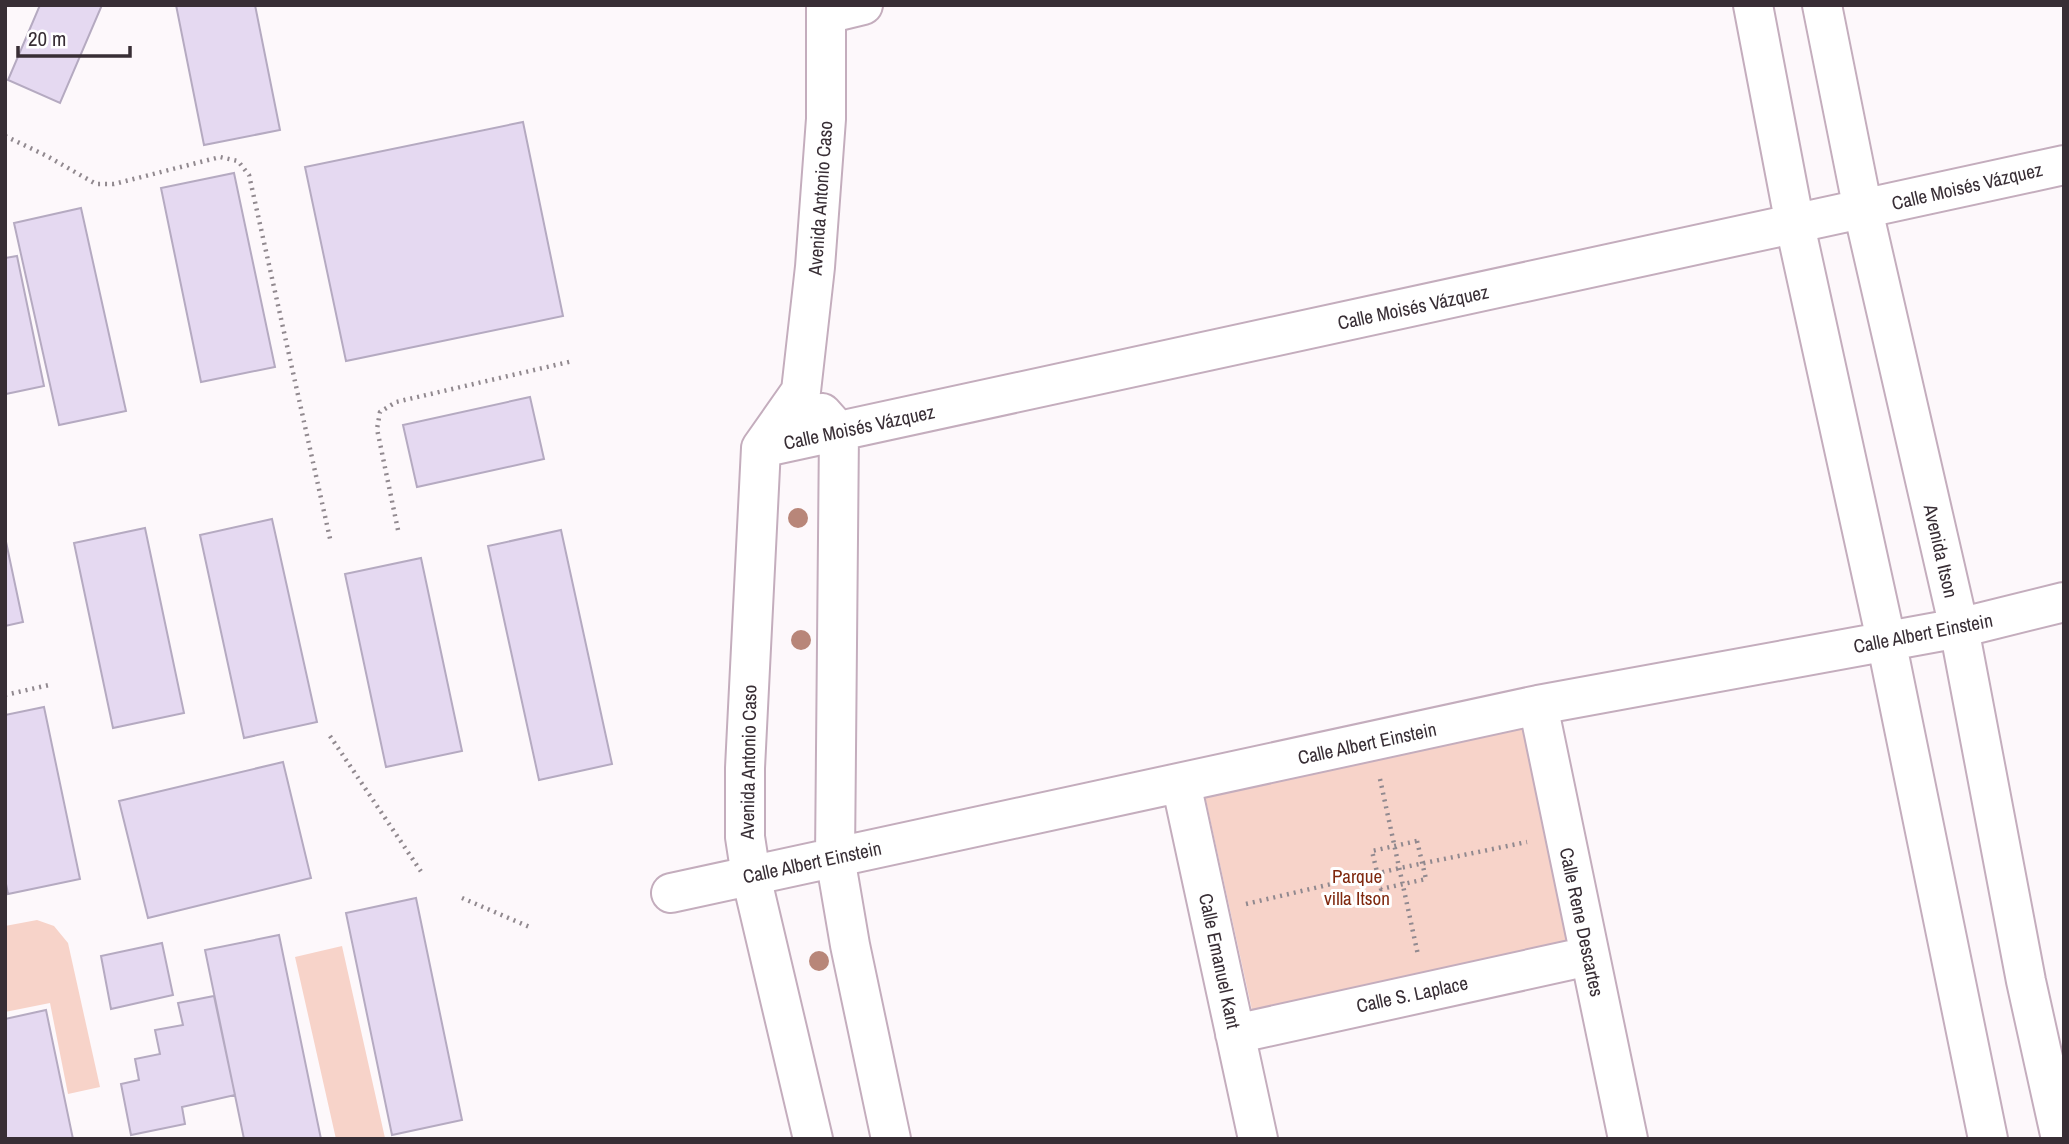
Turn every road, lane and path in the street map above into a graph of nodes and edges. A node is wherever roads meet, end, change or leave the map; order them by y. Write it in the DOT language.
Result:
graph roads {
  1 [pos="863,5"];
  2 [pos="1753,5"];
  3 [pos="1822,5"];
  4 [pos="826,10"];
  5 [pos="5,136"];
  6 [pos="2064,165"];
  7 [pos="1863,210"];
  8 [pos="1795,225"];
  9 [pos="573,361"];
  10 [pos="801,391"];
  11 [pos="839,432"];
  12 [pos="761,448"];
  13 [pos="398,530"];
  14 [pos="331,543"];
  15 [pos="2064,602"];
  16 [pos="1959,628"];
  17 [pos="1886,640"];
  18 [pos="49,685"];
  19 [pos="5,695"];
  20 [pos="1538,705"];
  21 [pos="330,736"];
  22 [pos="1378,771"];
  23 [pos="1181,783"];
  24 [pos="1528,841"];
  25 [pos="1395,846"];
  26 [pos="835,857"];
  27 [pos="1422,863"];
  28 [pos="1399,868"];
  29 [pos="422,873"];
  30 [pos="1378,873"];
  31 [pos="751,876"];
  32 [pos="1403,884"];
  33 [pos="1244,891"];
  34 [pos="671,893"];
  35 [pos="462,898"];
  36 [pos="1247,904"];
  37 [pos="1250,917"];
  38 [pos="532,928"];
  39 [pos="1589,956"];
  40 [pos="1419,961"];
  41 [pos="1235,1034"];
  42 [pos="813,1139"];
  43 [pos="891,1139"];
  44 [pos="1258,1139"];
  45 [pos="1628,1139"];
  46 [pos="1988,1139"];
  47 [pos="2061,1139"];
  1 -- 4 [label="street"];
  2 -- 8 [label="street"];
  3 -- 7 [label="street, Avenida Itson"];
  4 -- 10 [label="street, Avenida Antonio Caso"];
  5 -- 14 [label="path"];
  6 -- 7 [label="street, Calle Moisés Vázquez"];
  7 -- 8 [label="street, Calle Moisés Vázquez"];
  7 -- 16 [label="street, Avenida Itson"];
  8 -- 11 [label="street, Calle Moisés Vázquez"];
  8 -- 17 [label="street"];
  9 -- 13 [label="path"];
  10 -- 11 [label="street"];
  10 -- 12 [label="street, Avenida Antonio Caso"];
  11 -- 12 [label="street, Calle Moisés Vázquez"];
  11 -- 26 [label="street"];
  12 -- 31 [label="street, Avenida Antonio Caso"];
  15 -- 16 [label="street, Calle Albert Einstein"];
  16 -- 17 [label="street, Calle Albert Einstein"];
  16 -- 47 [label="street, Avenida Itson"];
  17 -- 20 [label="street, Calle Albert Einstein"];
  17 -- 46 [label="street"];
  18 -- 19 [label="path"];
  20 -- 23 [label="street, Calle Albert Einstein"];
  20 -- 39 [label="street, Calle Rene Descartes"];
  21 -- 29 [label="path"];
  22 -- 25 [label="path"];
  23 -- 26 [label="street, Calle Albert Einstein"];
  23 -- 41 [label="street, Calle Emanuel Kant"];
  24 -- 27 [label="path"];
  25 -- 27 [label="path"];
  25 -- 28 [label="path"];
  25 -- 30 [label="path"];
  26 -- 31 [label="street, Calle Albert Einstein"];
  26 -- 43 [label="street"];
  27 -- 28 [label="path"];
  27 -- 32 [label="path"];
  28 -- 30 [label="path"];
  28 -- 32 [label="path"];
  30 -- 32 [label="path"];
  30 -- 36 [label="path"];
  31 -- 34 [label="street, Calle Albert Einstein"];
  31 -- 42 [label="street, Avenida Antonio Caso"];
  32 -- 40 [label="path"];
  33 -- 36 [label="path"];
  35 -- 38 [label="path"];
  36 -- 37 [label="path"];
  39 -- 41 [label="street, Calle S. Laplace"];
  39 -- 45 [label="street, Calle Rene Descartes"];
  41 -- 44 [label="street, Calle Emanuel Kant"];
}
